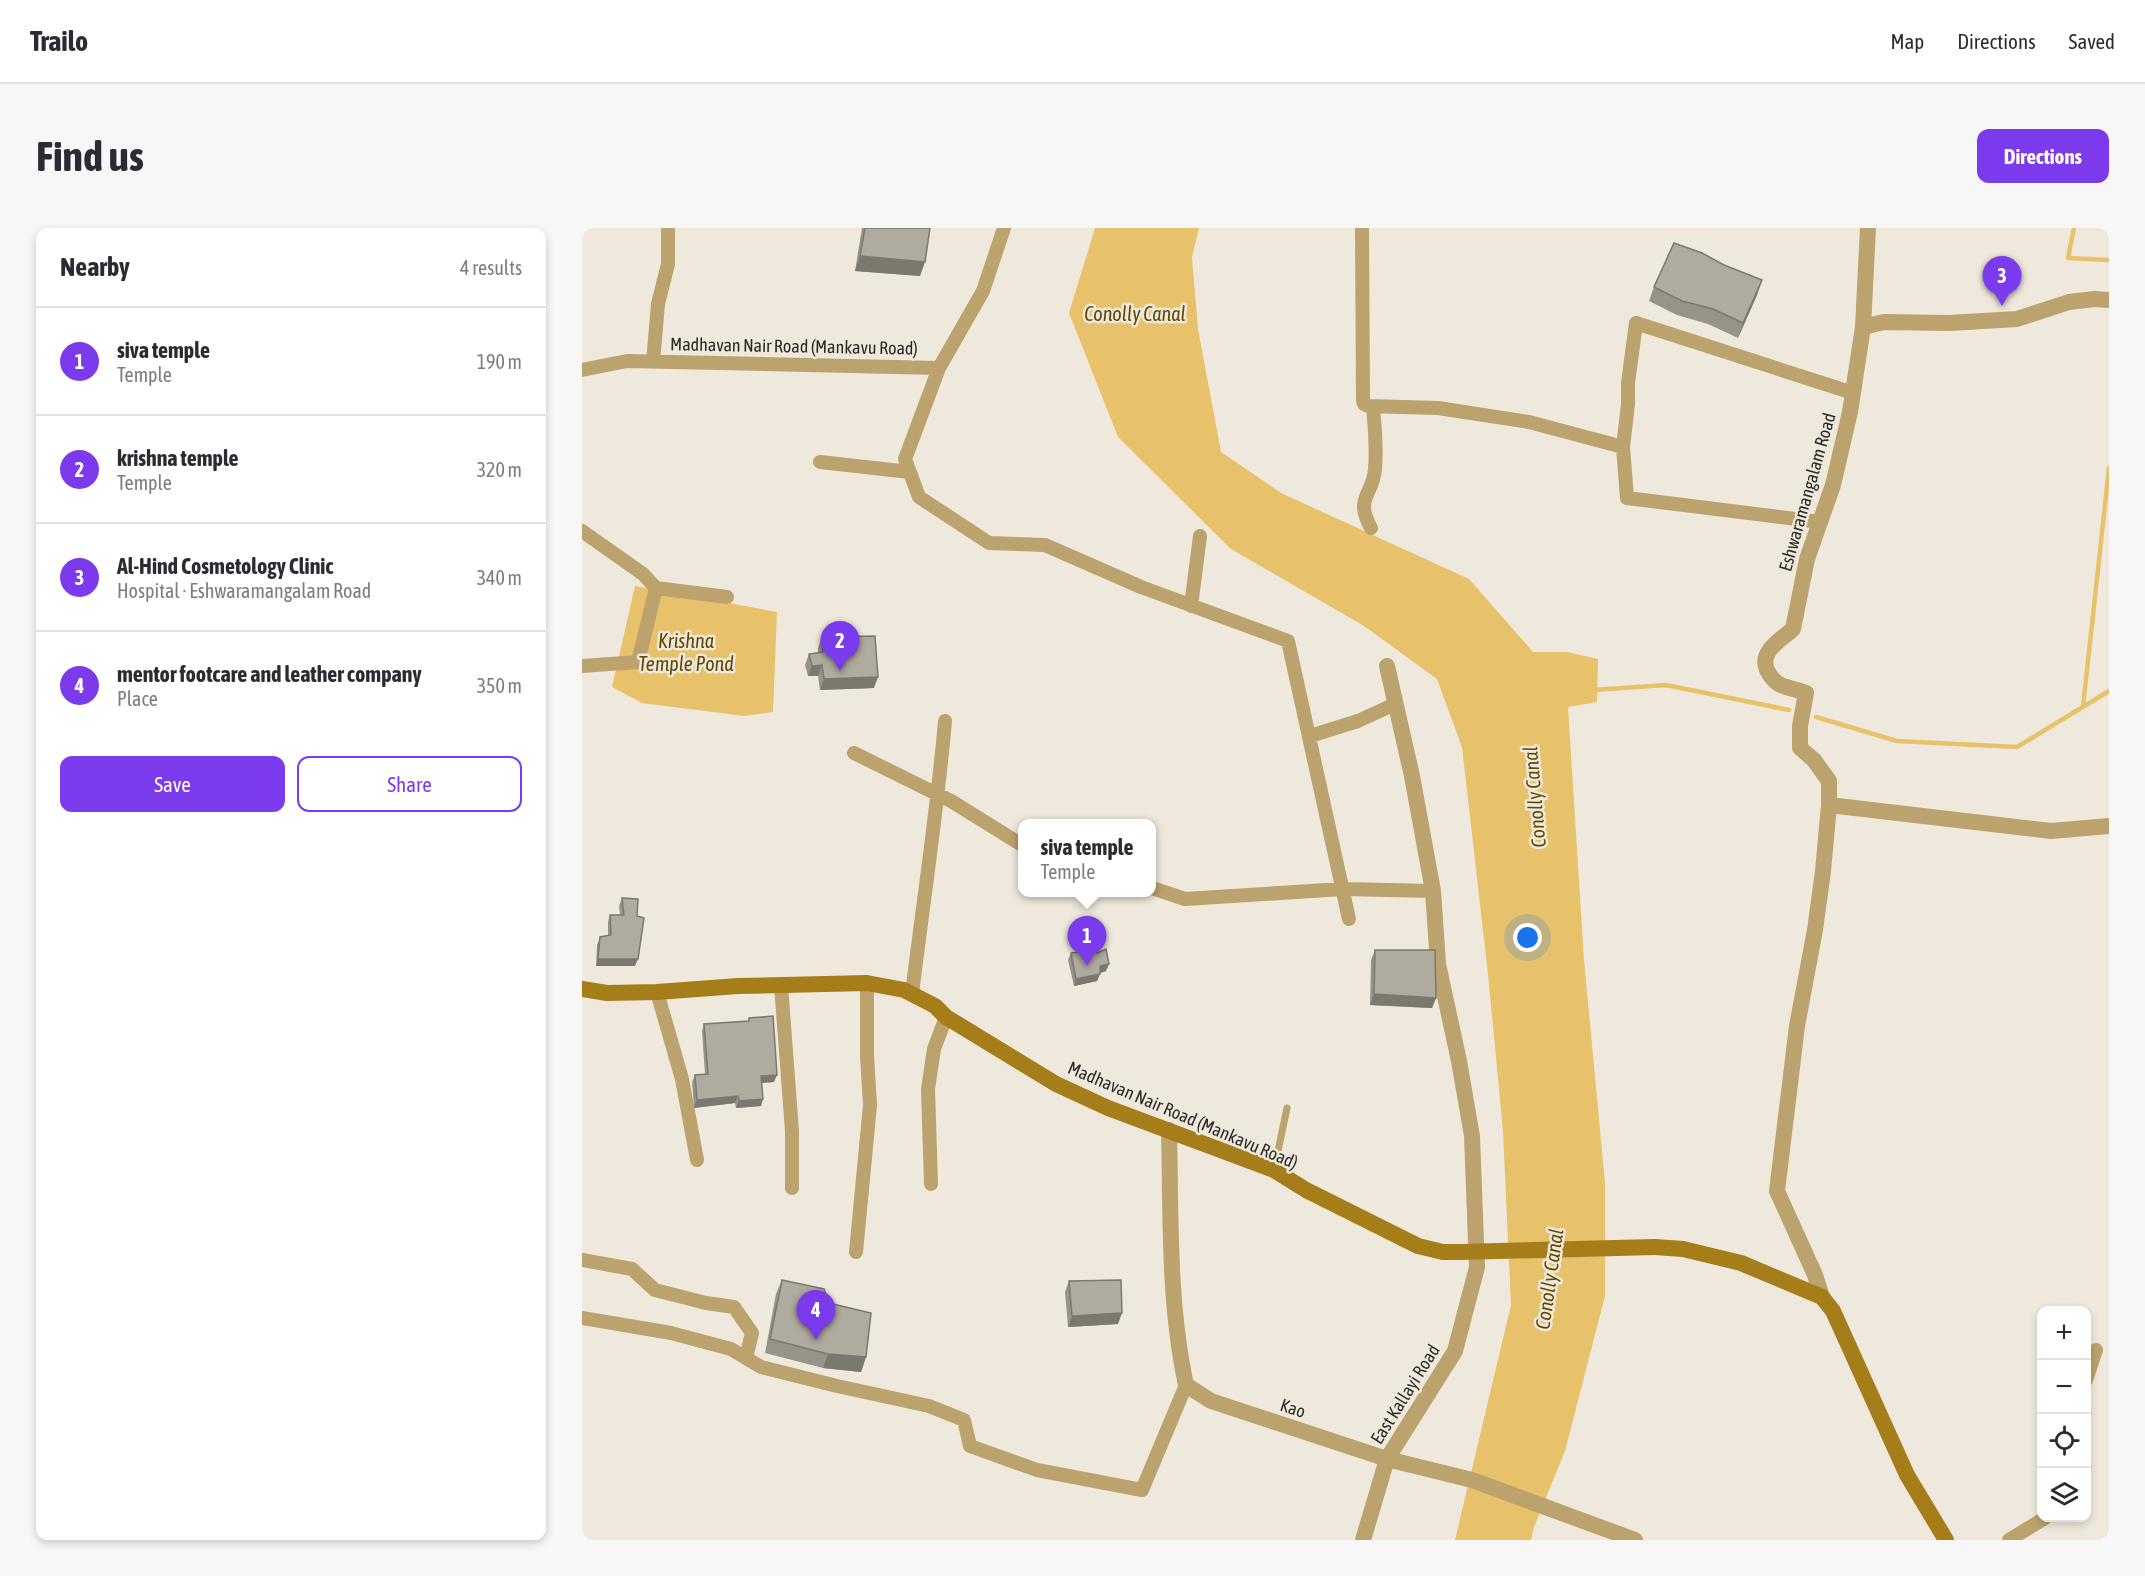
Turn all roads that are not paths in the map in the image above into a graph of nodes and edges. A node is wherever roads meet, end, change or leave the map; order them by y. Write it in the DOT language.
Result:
graph roads {
  1 [pos="668,228"];
  2 [pos="1004,228"];
  3 [pos="1362,228"];
  4 [pos="1868,228"];
  5 [pos="2109,300"];
  6 [pos="1863,327"];
  7 [pos="653,362"];
  8 [pos="939,368"];
  9 [pos="582,370"];
  10 [pos="1853,393"];
  11 [pos="1373,407"];
  12 [pos="1623,447"];
  13 [pos="820,462"];
  14 [pos="910,472"];
  15 [pos="1820,522"];
  16 [pos="1371,528"];
  17 [pos="582,531"];
  18 [pos="1200,536"];
  19 [pos="656,588"];
  20 [pos="727,597"];
  21 [pos="1191,606"];
  22 [pos="582,666"];
  23 [pos="1387,666"];
  24 [pos="1395,704"];
  25 [pos="945,721"];
  26 [pos="1310,736"];
  27 [pos="854,753"];
  28 [pos="939,796"];
  29 [pos="1829,805"];
  30 [pos="2109,826"];
  31 [pos="1018,842"];
  32 [pos="1156,889"];
  33 [pos="1343,889"];
  34 [pos="1433,891"];
  35 [pos="1349,919"];
  36 [pos="867,983"];
  37 [pos="781,985"];
  38 [pos="582,989"];
  39 [pos="657,992"];
  40 [pos="912,994"];
  41 [pos="946,1017"];
  42 [pos="1287,1108"];
  43 [pos="1169,1130"];
  44 [pos="697,1160"];
  45 [pos="1274,1170"];
  46 [pos="931,1184"];
  47 [pos="792,1188"];
  48 [pos="856,1252"];
  49 [pos="582,1260"];
  50 [pos="1822,1296"];
  51 [pos="582,1318"];
  52 [pos="2096,1350"];
  53 [pos="746,1358"];
  54 [pos="2091,1365"];
  55 [pos="1186,1385"];
  56 [pos="1387,1459"];
  57 [pos="2038,1522"];
  58 [pos="1363,1540"];
  59 [pos="1635,1540"];
  60 [pos="1946,1540"];
  61 [pos="2009,1540"];
  1 -- 7 [label="street"];
  2 -- 8 [label="street"];
  3 -- 11 [label="street"];
  4 -- 6 [label="street, Eshwaramangalam Road"];
  5 -- 6 [label="street"];
  6 -- 10 [label="street, Eshwaramangalam Road"];
  7 -- 8 [label="street, Madhavan Nair Road (Mankavu Road)"];
  7 -- 9 [label="street, Madhavan Nair Road (Mankavu Road)"];
  8 -- 14 [label="street, Madhavan Nair Road (Mankavu Road)"];
  10 -- 12 [label="street"];
  10 -- 15 [label="street, Eshwaramangalam Road"];
  11 -- 12 [label="street"];
  11 -- 16 [label="street"];
  12 -- 15 [label="street"];
  13 -- 14 [label="street"];
  14 -- 21 [label="street, Madhavan Nair Road (Mankavu Road)"];
  15 -- 29 [label="street, Eshwaramangalam Road"];
  17 -- 19 [label="street"];
  18 -- 21 [label="street"];
  19 -- 20 [label="street"];
  19 -- 22 [label="street"];
  21 -- 26 [label="street, Madhavan Nair Road (Mankavu Road)"];
  23 -- 24 [label="street, East Kallayi Road"];
  24 -- 26 [label="street"];
  24 -- 34 [label="street, East Kallayi Road"];
  25 -- 28 [label="street"];
  26 -- 33 [label="street, Madhavan Nair Road (Mankavu Road)"];
  27 -- 28 [label="street"];
  28 -- 31 [label="street"];
  28 -- 40 [label="street"];
  29 -- 30 [label="street"];
  29 -- 50 [label="street"];
  32 -- 33 [label="street"];
  33 -- 34 [label="street"];
  33 -- 35 [label="street, Madhavan Nair Road (Mankavu Road)"];
  34 -- 56 [label="street, East Kallayi Road"];
  36 -- 37 [label="main road, Madhavan Nair Road (Mankavu Road)"];
  36 -- 40 [label="main road, Madhavan Nair Road (Mankavu Road)"];
  36 -- 48 [label="street"];
  37 -- 39 [label="main road, Madhavan Nair Road (Mankavu Road)"];
  37 -- 47 [label="street"];
  38 -- 39 [label="main road, Madhavan Nair Road (Mankavu Road)"];
  39 -- 44 [label="street"];
  40 -- 41 [label="main road, Madhavan Nair Road (Mankavu Road)"];
  41 -- 43 [label="main road, Madhavan Nair Road (Mankavu Road)"];
  41 -- 46 [label="street"];
  42 -- 45 [label="lane"];
  43 -- 45 [label="main road, Madhavan Nair Road (Mankavu Road)"];
  43 -- 55 [label="street"];
  45 -- 50 [label="main road, Madhavan Nair Road (Mankavu Road), bridge"];
  49 -- 53 [label="street"];
  50 -- 60 [label="main road"];
  51 -- 53 [label="street"];
  52 -- 54 [label="street"];
  53 -- 55 [label="street"];
  55 -- 56 [label="street, Kao"];
  56 -- 58 [label="street, East Kallayi Road"];
  56 -- 59 [label="street, Kao"];
  57 -- 61 [label="street"];
}
